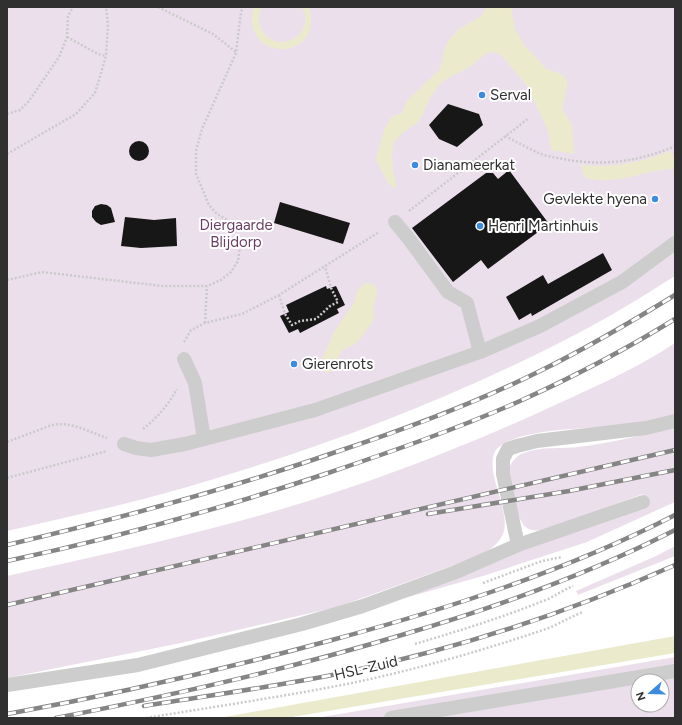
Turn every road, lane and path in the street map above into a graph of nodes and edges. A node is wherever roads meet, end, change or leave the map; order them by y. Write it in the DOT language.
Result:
graph roads {
  1 [pos="73,7"];
  2 [pos="106,7"];
  3 [pos="158,7"];
  4 [pos="244,7"];
  5 [pos="67,37"];
  6 [pos="236,53"];
  7 [pos="106,56"];
  8 [pos="7,114"];
  9 [pos="529,118"];
  10 [pos="506,136"];
  11 [pos="675,146"];
  12 [pos="7,154"];
  13 [pos="395,222"];
  14 [pos="675,243"];
  15 [pos="325,266"];
  16 [pos="7,280"];
  17 [pos="207,286"];
  18 [pos="279,295"];
  19 [pos="205,323"];
  20 [pos="480,352"];
  21 [pos="184,359"];
  22 [pos="675,421"];
  23 [pos="204,439"];
  24 [pos="7,442"];
  25 [pos="124,444"];
  26 [pos="7,478"];
  27 [pos="643,502"];
  28 [pos="518,545"];
  29 [pos="573,586"];
  30 [pos="583,612"];
  31 [pos="415,644"];
  32 [pos="675,671"];
  33 [pos="7,685"];
  34 [pos="146,718"];
  35 [pos="391,718"];
  1 -- 5 [label="path"];
  2 -- 7 [label="path"];
  3 -- 6 [label="path"];
  4 -- 6 [label="path"];
  5 -- 7 [label="path"];
  5 -- 8 [label="path"];
  6 -- 17 [label="path"];
  7 -- 12 [label="path"];
  9 -- 10 [label="path"];
  10 -- 11 [label="path"];
  10 -- 13 [label="path"];
  13 -- 15 [label="path"];
  13 -- 20 [label="lane"];
  14 -- 20 [label="lane"];
  15 -- 18 [label="path"];
  15 -- 18 [label="path"];
  16 -- 17 [label="path"];
  17 -- 19 [label="path"];
  18 -- 19 [label="path"];
  19 -- 21 [label="path"];
  20 -- 23 [label="lane"];
  21 -- 23 [label="lane"];
  21 -- 25 [label="path"];
  22 -- 28 [label="lane"];
  23 -- 25 [label="lane"];
  24 -- 25 [label="path"];
  25 -- 26 [label="path"];
  27 -- 28 [label="lane"];
  28 -- 33 [label="lane"];
  29 -- 31 [label="path, HSL-Zuid"];
  30 -- 34 [label="path, HSL-Zuid"];
  32 -- 35 [label="lane"];
}
